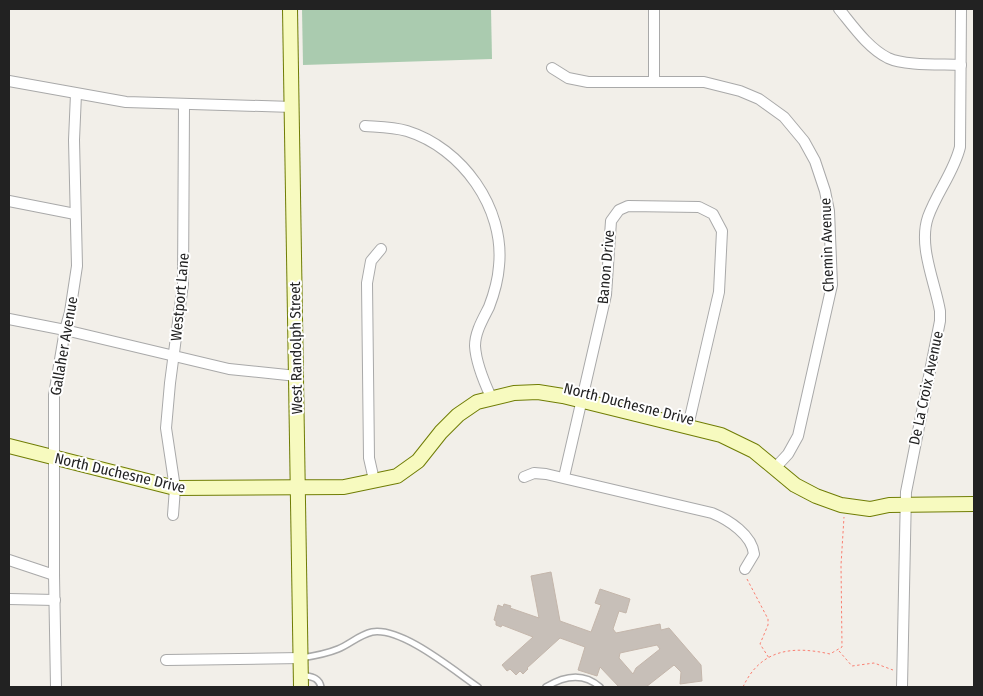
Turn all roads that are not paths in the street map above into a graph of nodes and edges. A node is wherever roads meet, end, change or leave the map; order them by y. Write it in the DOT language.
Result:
graph roads {
  1 [pos="290,9"];
  2 [pos="654,9"];
  3 [pos="839,9"];
  4 [pos="961,9"];
  5 [pos="961,65"];
  6 [pos="552,68"];
  7 [pos="9,81"];
  8 [pos="654,81"];
  9 [pos="76,94"];
  10 [pos="184,106"];
  11 [pos="293,107"];
  12 [pos="365,126"];
  13 [pos="9,201"];
  14 [pos="76,214"];
  15 [pos="380,249"];
  16 [pos="9,319"];
  17 [pos="65,330"];
  18 [pos="174,357"];
  19 [pos="296,376"];
  20 [pos="489,393"];
  21 [pos="584,397"];
  22 [pos="688,422"];
  23 [pos="9,446"];
  24 [pos="55,458"];
  25 [pos="777,465"];
  26 [pos="524,477"];
  27 [pos="564,477"];
  28 [pos="378,479"];
  29 [pos="299,486"];
  30 [pos="175,488"];
  31 [pos="974,504"];
  32 [pos="889,505"];
  33 [pos="905,505"];
  34 [pos="173,515"];
  35 [pos="9,560"];
  36 [pos="745,569"];
  37 [pos="54,575"];
  38 [pos="9,599"];
  39 [pos="55,600"];
  40 [pos="301,658"];
  41 [pos="166,660"];
  42 [pos="301,681"];
  43 [pos="56,687"];
  44 [pos="321,687"];
  45 [pos="478,687"];
  46 [pos="546,687"];
  47 [pos="600,687"];
  48 [pos="902,687"];
  1 -- 11 [label="street, West Randolph Street"];
  2 -- 8 [label="street"];
  3 -- 5 [label="street"];
  4 -- 5 [label="street, De La Croix Avenue"];
  5 -- 33 [label="street, De La Croix Avenue"];
  6 -- 8 [label="street, Chemin Avenue"];
  7 -- 9 [label="street"];
  8 -- 25 [label="street, Chemin Avenue"];
  9 -- 10 [label="street"];
  9 -- 14 [label="street, Gallaher Avenue"];
  10 -- 11 [label="street"];
  10 -- 18 [label="street, Westport Lane"];
  11 -- 19 [label="street, West Randolph Street"];
  12 -- 20 [label="street"];
  13 -- 14 [label="street"];
  14 -- 17 [label="street, Gallaher Avenue"];
  15 -- 28 [label="street"];
  16 -- 17 [label="street"];
  17 -- 18 [label="street"];
  17 -- 24 [label="street, Gallaher Avenue"];
  18 -- 19 [label="street"];
  18 -- 30 [label="street, Westport Lane"];
  19 -- 29 [label="street, West Randolph Street"];
  20 -- 21 [label="street, North Duchesne Drive"];
  20 -- 28 [label="street, North Duchesne Drive"];
  21 -- 22 [label="street, North Duchesne Drive"];
  21 -- 22 [label="street, Banon Drive"];
  21 -- 27 [label="street"];
  22 -- 25 [label="street, North Duchesne Drive"];
  23 -- 24 [label="street, North Duchesne Drive"];
  24 -- 30 [label="street, North Duchesne Drive"];
  24 -- 37 [label="street, Gallaher Avenue"];
  25 -- 32 [label="street, North Duchesne Drive"];
  25 -- 32 [label="street, North Duchesne Drive"];
  26 -- 27 [label="street"];
  27 -- 36 [label="street"];
  28 -- 29 [label="street, North Duchesne Drive"];
  29 -- 30 [label="street, North Duchesne Drive"];
  29 -- 40 [label="street, West Randolph Street"];
  30 -- 34 [label="street, Westport Lane"];
  31 -- 33 [label="street, North Duchesne Drive"];
  32 -- 33 [label="street, North Duchesne Drive"];
  33 -- 48 [label="street, De La Croix Avenue"];
  35 -- 37 [label="street"];
  37 -- 39 [label="street, Gallaher Avenue"];
  38 -- 39 [label="street"];
  39 -- 43 [label="street, Gallaher Avenue"];
  40 -- 41 [label="street"];
  40 -- 42 [label="street, West Randolph Street"];
  40 -- 45 [label="lane"];
  42 -- 44 [label="lane"];
  46 -- 47 [label="lane"];
}
